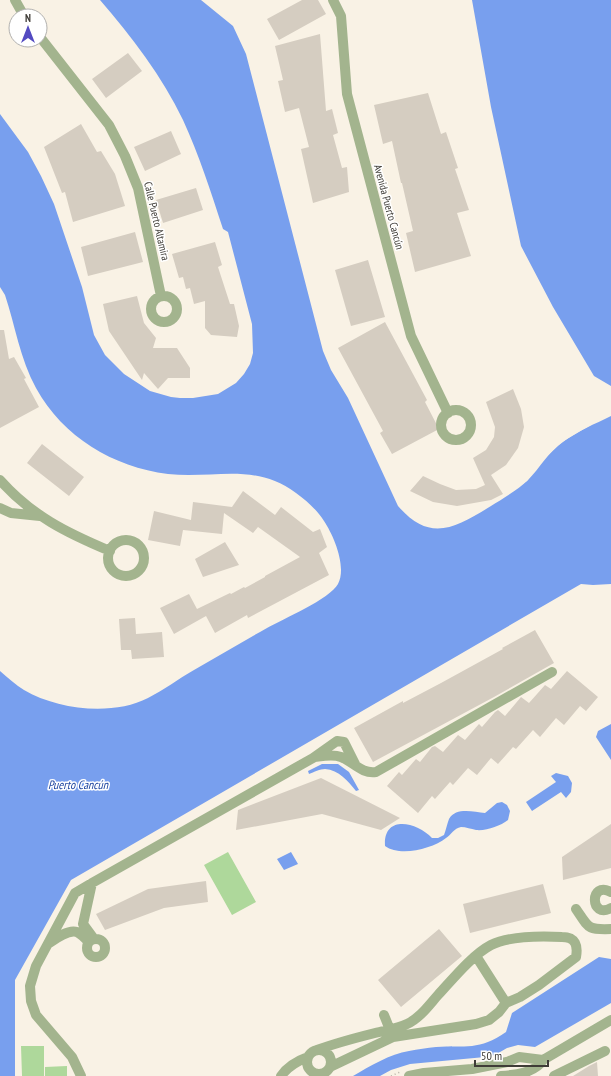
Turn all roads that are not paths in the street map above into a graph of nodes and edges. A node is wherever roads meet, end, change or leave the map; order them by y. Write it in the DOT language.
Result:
graph roads {
  1 [pos="333,0"];
  2 [pos="48,47"];
  3 [pos="161,296"];
  4 [pos="448,413"];
  5 [pos="0,480"];
  6 [pos="0,508"];
  7 [pos="40,516"];
  8 [pos="110,551"];
  9 [pos="552,672"];
  10 [pos="347,747"];
  11 [pos="340,756"];
  12 [pos="313,758"];
  13 [pos="355,764"];
  14 [pos="92,883"];
  15 [pos="611,892"];
  16 [pos="576,909"];
  17 [pos="608,909"];
  18 [pos="610,929"];
  19 [pos="48,944"];
  20 [pos="476,956"];
  21 [pos="506,1003"];
  22 [pos="384,1015"];
  23 [pos="611,1020"];
  24 [pos="391,1033"];
  25 [pos="317,1050"];
  26 [pos="605,1052"];
  27 [pos="308,1057"];
  28 [pos="543,1060"];
  29 [pos="325,1073"];
  30 [pos="408,1073"];
  31 [pos="286,1074"];
  32 [pos="82,1076"];
  33 [pos="500,1076"];
  34 [pos="554,1076"];
  1 -- 4 [label="street, Avenida Puerto Cancún"];
  2 -- 3 [label="street, Calle Puerto Altamira"];
  5 -- 7 [label="street"];
  6 -- 7 [label="street"];
  7 -- 8 [label="street"];
  9 -- 13 [label="street"];
  10 -- 11 [label="street"];
  10 -- 12 [label="street"];
  10 -- 13 [label="street"];
  11 -- 12 [label="street"];
  11 -- 13 [label="street"];
  12 -- 14 [label="street"];
  14 -- 19 [label="street"];
  14 -- 19 [label="street"];
  15 -- 17 [label="street"];
  16 -- 18 [label="street"];
  17 -- 18 [label="street"];
  19 -- 32 [label="street"];
  20 -- 21 [label="street"];
  20 -- 21 [label="street"];
  20 -- 24 [label="street"];
  21 -- 24 [label="street"];
  22 -- 24 [label="street"];
  23 -- 28 [label="street"];
  24 -- 25 [label="street"];
  24 -- 29 [label="street"];
  25 -- 27 [label="street"];
  25 -- 29 [label="street"];
  26 -- 34 [label="street"];
  27 -- 29 [label="street"];
  27 -- 31 [label="street"];
  28 -- 30 [label="street"];
  28 -- 33 [label="street"];
}
